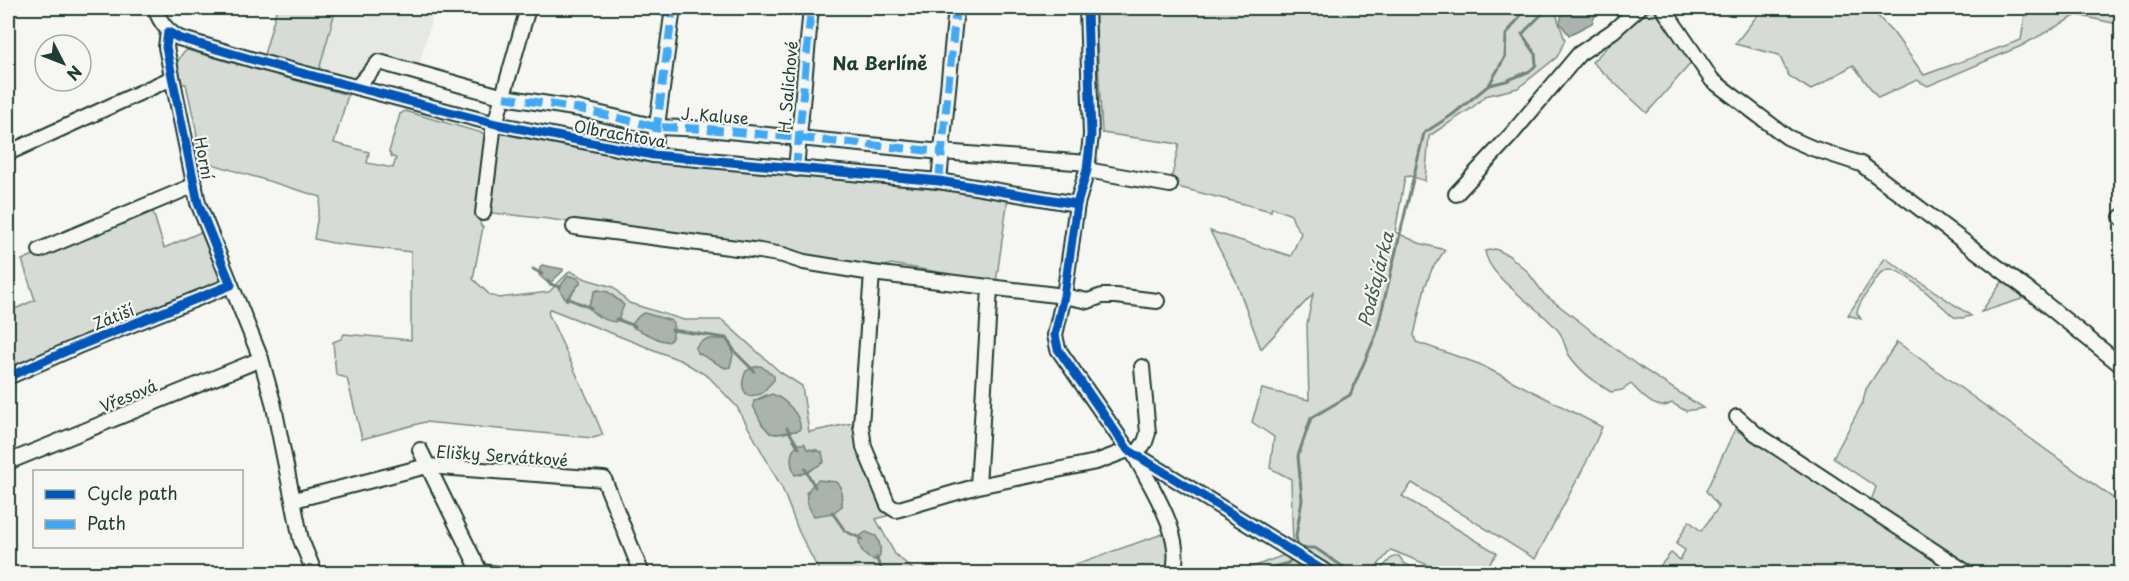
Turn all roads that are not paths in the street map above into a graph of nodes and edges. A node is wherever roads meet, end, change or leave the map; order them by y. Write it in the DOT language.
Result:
graph roads {
  1 [pos="155,8"];
  2 [pos="528,8"];
  3 [pos="673,8"];
  4 [pos="811,8"];
  5 [pos="956,8"];
  6 [pos="1087,8"];
  7 [pos="1639,8"];
  8 [pos="1663,8"];
  9 [pos="168,32"];
  10 [pos="172,78"];
  11 [pos="357,87"];
  12 [pos="504,97"];
  13 [pos="496,124"];
  14 [pos="657,127"];
  15 [pos="799,139"];
  16 [pos="942,152"];
  17 [pos="8,153"];
  18 [pos="653,155"];
  19 [pos="1088,166"];
  20 [pos="796,169"];
  21 [pos="939,180"];
  22 [pos="195,185"];
  23 [pos="1170,185"];
  24 [pos="1456,194"];
  25 [pos="1077,204"];
  26 [pos="483,213"];
  27 [pos="574,226"];
  28 [pos="40,250"];
  29 [pos="872,273"];
  30 [pos="231,285"];
  31 [pos="990,288"];
  32 [pos="1064,296"];
  33 [pos="1157,301"];
  34 [pos="261,359"];
  35 [pos="2121,366"];
  36 [pos="1142,367"];
  37 [pos="8,377"];
  38 [pos="1737,417"];
  39 [pos="420,450"];
  40 [pos="1131,453"];
  41 [pos="8,462"];
  42 [pos="427,466"];
  43 [pos="978,486"];
  44 [pos="294,500"];
  45 [pos="315,573"];
  46 [pos="481,573"];
  47 [pos="500,573"];
  48 [pos="642,573"];
  49 [pos="1173,573"];
  50 [pos="1329,573"];
  51 [pos="1970,573"];
  1 -- 9 [label="street, Horní"];
  2 -- 12 [label="street"];
  3 -- 14 [label="street"];
  4 -- 15 [label="street, H. Salichové"];
  5 -- 16 [label="street"];
  6 -- 19 [label="street"];
  7 -- 24 [label="street"];
  8 -- 35 [label="street"];
  9 -- 10 [label="street, Horní"];
  9 -- 11 [label="street, Olbrachtova"];
  10 -- 17 [label="street"];
  10 -- 22 [label="street, Horní"];
  11 -- 12 [label="street, J. Kaluse"];
  11 -- 13 [label="street, Olbrachtova"];
  12 -- 13 [label="street"];
  12 -- 14 [label="street, J. Kaluse"];
  13 -- 18 [label="street, Olbrachtova"];
  13 -- 26 [label="street"];
  14 -- 15 [label="street, J. Kaluse"];
  14 -- 18 [label="street"];
  15 -- 16 [label="street, J. Kaluse"];
  15 -- 20 [label="street, H. Salichové"];
  16 -- 19 [label="street, J. Kaluse"];
  16 -- 21 [label="street"];
  18 -- 20 [label="street, Olbrachtova"];
  19 -- 23 [label="street, J. Kaluse"];
  19 -- 25 [label="street"];
  20 -- 21 [label="street, Olbrachtova"];
  21 -- 25 [label="street, Olbrachtova"];
  22 -- 28 [label="street"];
  22 -- 30 [label="street, Horní"];
  25 -- 32 [label="street"];
  27 -- 29 [label="street"];
  29 -- 31 [label="street"];
  29 -- 43 [label="street"];
  30 -- 34 [label="street, Horní"];
  30 -- 37 [label="street, Zátiší"];
  31 -- 32 [label="street"];
  31 -- 43 [label="street"];
  32 -- 33 [label="street"];
  32 -- 40 [label="street"];
  34 -- 41 [label="street, Vřesová"];
  34 -- 44 [label="street, Horní"];
  36 -- 40 [label="street"];
  38 -- 51 [label="street"];
  39 -- 42 [label="street"];
  40 -- 43 [label="street"];
  40 -- 49 [label="street"];
  40 -- 50 [label="street"];
  42 -- 44 [label="street, Elišky Servátkové"];
  42 -- 46 [label="street"];
  42 -- 48 [label="street, Elišky Servátkové"];
  44 -- 45 [label="street, Horní"];
  46 -- 47 [label="street"];
}
